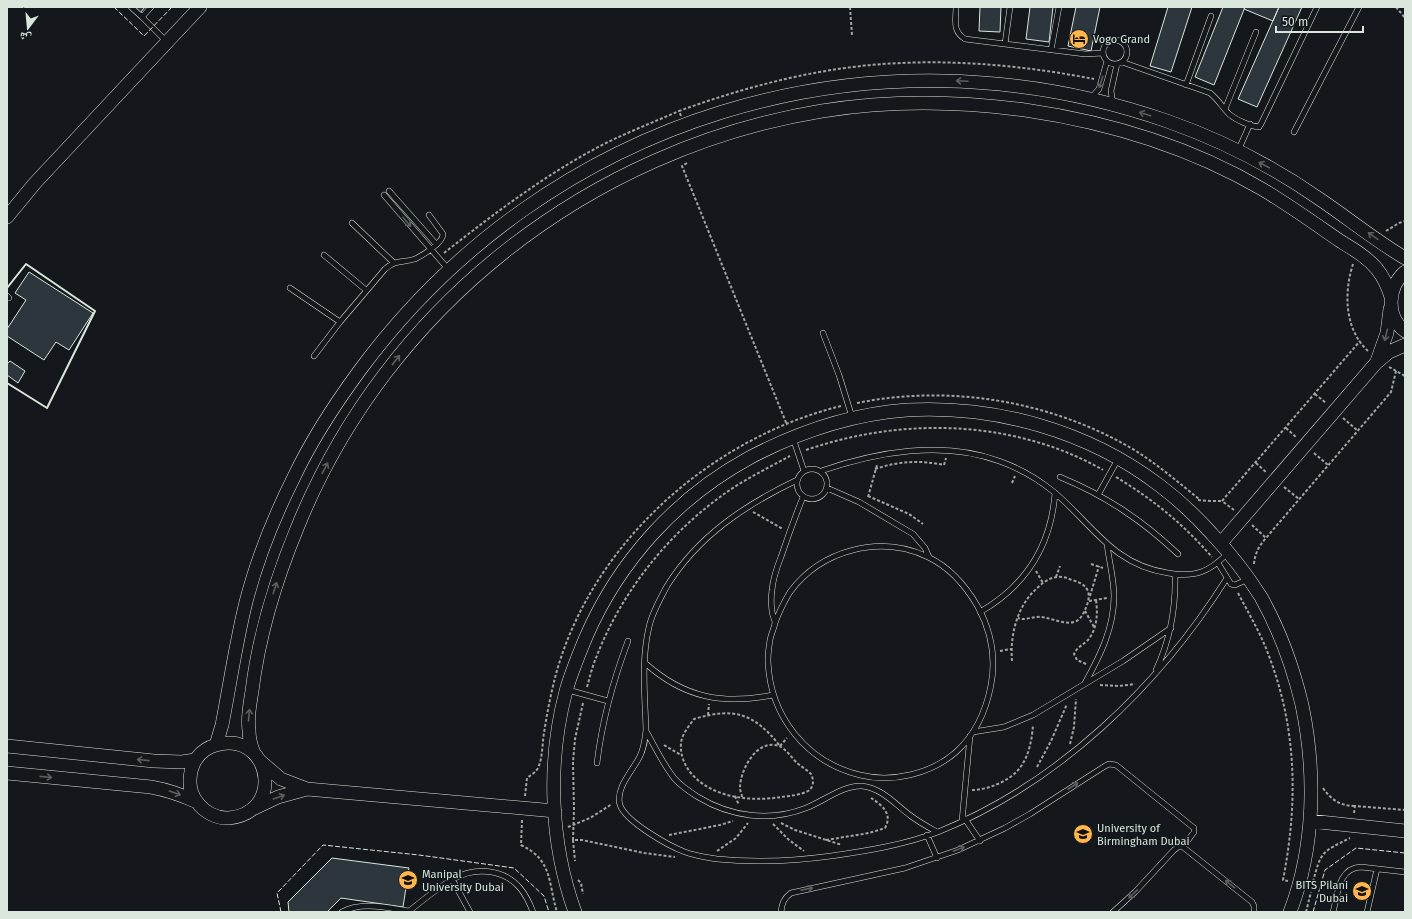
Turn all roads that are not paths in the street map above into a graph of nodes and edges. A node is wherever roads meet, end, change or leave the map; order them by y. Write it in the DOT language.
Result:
graph roads {
  1 [pos="131,7"];
  2 [pos="151,7"];
  3 [pos="200,7"];
  4 [pos="956,7"];
  5 [pos="1010,7"];
  6 [pos="1059,7"];
  7 [pos="1317,7"];
  8 [pos="1360,7"];
  9 [pos="1211,16"];
  10 [pos="142,18"];
  11 [pos="1256,32"];
  12 [pos="167,42"];
  13 [pos="1005,44"];
  14 [pos="1051,50"];
  15 [pos="1103,53"];
  16 [pos="1107,61"];
  17 [pos="1120,63"];
  18 [pos="1186,85"];
  19 [pos="1090,99"];
  20 [pos="1113,105"];
  21 [pos="1225,109"];
  22 [pos="1250,124"];
  23 [pos="1294,132"];
  24 [pos="1238,151"];
  25 [pos="390,191"];
  26 [pos="384,195"];
  27 [pos="429,215"];
  28 [pos="7,216"];
  29 [pos="352,224"];
  30 [pos="436,244"];
  31 [pos="431,249"];
  32 [pos="324,255"];
  33 [pos="1405,258"];
  34 [pos="394,263"];
  35 [pos="449,270"];
  36 [pos="1405,272"];
  37 [pos="290,288"];
  38 [pos="366,290"];
  39 [pos="1391,301"];
  40 [pos="340,322"];
  41 [pos="1405,331"];
  42 [pos="823,333"];
  43 [pos="1405,345"];
  44 [pos="314,356"];
  45 [pos="1378,361"];
  46 [pos="852,418"];
  47 [pos="792,437"];
  48 [pos="1119,458"];
  49 [pos="804,471"];
  50 [pos="821,471"];
  51 [pos="1060,477"];
  52 [pos="797,480"];
  53 [pos="827,488"];
  54 [pos="1055,493"];
  55 [pos="1098,495"];
  56 [pos="803,497"];
  57 [pos="1107,544"];
  58 [pos="1225,548"];
  59 [pos="1178,554"];
  60 [pos="929,557"];
  61 [pos="1218,563"];
  62 [pos="1175,574"];
  63 [pos="1227,578"];
  64 [pos="1249,579"];
  65 [pos="980,612"];
  66 [pos="775,623"];
  67 [pos="1171,628"];
  68 [pos="628,641"];
  69 [pos="645,663"];
  70 [pos="1154,675"];
  71 [pos="1084,684"];
  72 [pos="567,690"];
  73 [pos="773,695"];
  74 [pos="608,701"];
  75 [pos="646,730"];
  76 [pos="972,734"];
  77 [pos="216,745"];
  78 [pos="7,746"];
  79 [pos="257,757"];
  80 [pos="195,760"];
  81 [pos="597,763"];
  82 [pos="7,773"];
  83 [pos="307,789"];
  84 [pos="197,802"];
  85 [pos="252,810"];
  86 [pos="555,811"];
  87 [pos="964,820"];
  88 [pos="1310,821"];
  89 [pos="1405,831"];
  90 [pos="937,832"];
  91 [pos="926,835"];
  92 [pos="980,841"];
  93 [pos="1183,847"];
  94 [pos="937,858"];
  95 [pos="1376,869"];
  96 [pos="1405,872"];
  97 [pos="452,879"];
  98 [pos="342,912"];
  99 [pos="408,912"];
  100 [pos="470,912"];
  101 [pos="533,912"];
  102 [pos="575,912"];
  103 [pos="781,912"];
  104 [pos="1113,912"];
  105 [pos="1254,912"];
  106 [pos="1290,912"];
  107 [pos="1333,912"];
  108 [pos="1367,912"];
  1 -- 10 [label="lane"];
  2 -- 10 [label="lane"];
  3 -- 12 [label="street"];
  4 -- 13 [label="lane"];
  5 -- 13 [label="lane"];
  6 -- 14 [label="lane"];
  7 -- 22 [label="lane"];
  8 -- 23 [label="lane"];
  9 -- 18 [label="lane"];
  10 -- 12 [label="lane"];
  11 -- 21 [label="lane"];
  12 -- 28 [label="street"];
  13 -- 14 [label="lane"];
  14 -- 15 [label="lane"];
  15 -- 16 [label="lane"];
  15 -- 17 [label="lane"];
  16 -- 17 [label="lane"];
  16 -- 19 [label="lane, one-way"];
  17 -- 18 [label="lane"];
  17 -- 20 [label="lane"];
  18 -- 21 [label="lane"];
  19 -- 20 [label="street"];
  19 -- 35 [label="street, one-way"];
  24 -- 20 [label="street, one-way"];
  21 -- 22 [label="lane"];
  22 -- 24 [label="lane"];
  33 -- 24 [label="street, one-way"];
  25 -- 30 [label="lane"];
  26 -- 31 [label="lane, one-way"];
  27 -- 30 [label="lane"];
  29 -- 34 [label="lane"];
  30 -- 31 [label="lane"];
  31 -- 34 [label="lane"];
  31 -- 35 [label="lane"];
  32 -- 38 [label="lane"];
  34 -- 38 [label="lane"];
  35 -- 77 [label="street"];
  36 -- 39 [label="street"];
  37 -- 40 [label="lane"];
  38 -- 40 [label="lane"];
  39 -- 41 [label="street"];
  39 -- 45 [label="street, one-way"];
  79 -- 39 [label="street, one-way"];
  40 -- 44 [label="lane"];
  42 -- 46 [label="lane"];
  43 -- 45 [label="street"];
  45 -- 58 [label="street"];
  46 -- 47 [label="street"];
  46 -- 48 [label="street"];
  47 -- 49 [label="lane"];
  47 -- 72 [label="street"];
  48 -- 55 [label="lane"];
  48 -- 58 [label="street"];
  49 -- 50 [label="lane"];
  49 -- 52 [label="lane"];
  50 -- 53 [label="lane"];
  50 -- 54 [label="lane"];
  51 -- 55 [label="lane"];
  52 -- 56 [label="lane"];
  52 -- 69 [label="lane"];
  53 -- 56 [label="lane"];
  53 -- 60 [label="lane"];
  54 -- 57 [label="lane"];
  54 -- 65 [label="lane"];
  55 -- 59 [label="lane"];
  56 -- 66 [label="lane"];
  57 -- 62 [label="lane"];
  57 -- 71 [label="lane"];
  58 -- 61 [label="lane"];
  58 -- 64 [label="street"];
  60 -- 65 [label="lane"];
  60 -- 66 [label="lane"];
  61 -- 62 [label="lane"];
  61 -- 63 [label="lane"];
  62 -- 67 [label="lane"];
  63 -- 64 [label="lane"];
  63 -- 70 [label="lane"];
  64 -- 88 [label="street"];
  65 -- 76 [label="lane"];
  66 -- 73 [label="lane"];
  67 -- 70 [label="lane"];
  67 -- 71 [label="lane"];
  68 -- 74 [label="lane"];
  69 -- 73 [label="lane"];
  69 -- 75 [label="lane"];
  70 -- 87 [label="lane"];
  71 -- 76 [label="lane"];
  72 -- 74 [label="lane"];
  72 -- 86 [label="street"];
  73 -- 76 [label="lane"];
  74 -- 81 [label="lane"];
  75 -- 90 [label="lane"];
  75 -- 91 [label="lane"];
  76 -- 87 [label="lane"];
  77 -- 79 [label="street"];
  77 -- 80 [label="street"];
  80 -- 78 [label="street, one-way"];
  79 -- 83 [label="street"];
  79 -- 85 [label="street"];
  80 -- 84 [label="street"];
  82 -- 84 [label="street, one-way"];
  85 -- 83 [label="street, one-way"];
  83 -- 86 [label="street"];
  84 -- 85 [label="street"];
  86 -- 102 [label="street"];
  87 -- 90 [label="lane"];
  87 -- 92 [label="lane"];
  88 -- 89 [label="street"];
  88 -- 106 [label="street"];
  90 -- 91 [label="lane"];
  91 -- 94 [label="lane"];
  92 -- 93 [label="lane, one-way"];
  94 -- 92 [label="lane, one-way"];
  93 -- 104 [label="lane, one-way"];
  105 -- 93 [label="lane, one-way"];
  103 -- 94 [label="lane, one-way"];
  95 -- 96 [label="lane"];
  95 -- 107 [label="lane"];
  95 -- 108 [label="lane"];
  97 -- 99 [label="lane"];
  97 -- 100 [label="lane"];
  97 -- 101 [label="lane"];
  98 -- 99 [label="lane"];
}
